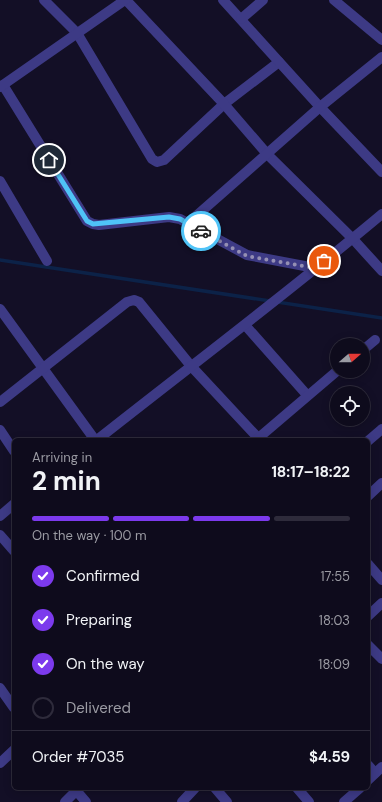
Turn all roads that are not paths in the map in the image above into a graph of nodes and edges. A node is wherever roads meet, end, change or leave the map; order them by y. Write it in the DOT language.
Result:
graph roads {
  1 [pos="44,0"];
  2 [pos="126,0"];
  3 [pos="223,0"];
  4 [pos="263,0"];
  5 [pos="334,0"];
  6 [pos="241,19"];
  7 [pos="78,33"];
  8 [pos="382,40"];
  9 [pos="382,57"];
  10 [pos="279,62"];
  11 [pos="2,86"];
  12 [pos="224,104"];
  13 [pos="320,107"];
  14 [pos="268,155"];
  15 [pos="382,172"];
  16 [pos="0,180"];
  17 [pos="382,214"];
  18 [pos="187,224"];
  19 [pos="353,239"];
  20 [pos="47,261"];
  21 [pos="315,268"];
  22 [pos="382,271"];
  23 [pos="0,309"];
  24 [pos="245,325"];
  25 [pos="375,340"];
  26 [pos="370,344"];
  27 [pos="191,366"];
  28 [pos="43,368"];
  29 [pos="330,377"];
  30 [pos="307,395"];
  31 [pos="0,402"];
  32 [pos="382,429"];
  33 [pos="0,430"];
  34 [pos="95,438"];
  35 [pos="99,438"];
  36 [pos="257,438"];
  37 [pos="259,438"];
  38 [pos="370,439"];
  39 [pos="12,448"];
  40 [pos="382,484"];
  41 [pos="370,494"];
  42 [pos="12,506"];
  43 [pos="0,516"];
  44 [pos="0,535"];
  45 [pos="12,549"];
  46 [pos="370,566"];
  47 [pos="382,580"];
  48 [pos="382,603"];
  49 [pos="370,614"];
  50 [pos="370,647"];
  51 [pos="382,659"];
  52 [pos="0,688"];
  53 [pos="12,705"];
  54 [pos="12,752"];
  55 [pos="0,763"];
  56 [pos="75,790"];
  57 [pos="77,790"];
  58 [pos="193,790"];
  59 [pos="217,790"];
  60 [pos="299,790"];
  61 [pos="358,790"];
  62 [pos="65,802"];
  63 [pos="86,802"];
  64 [pos="182,802"];
  65 [pos="228,802"];
  66 [pos="309,802"];
  67 [pos="344,802"];
  1 -- 7 [label="street"];
  2 -- 7 [label="street"];
  2 -- 12 [label="street"];
  3 -- 6 [label="street"];
  4 -- 6 [label="street"];
  5 -- 8 [label="street"];
  6 -- 10 [label="street"];
  7 -- 11 [label="street"];
  7 -- 12 [label="street"];
  9 -- 13 [label="street"];
  10 -- 12 [label="street"];
  10 -- 13 [label="street"];
  11 -- 18 [label="street"];
  12 -- 14 [label="street"];
  13 -- 14 [label="street"];
  13 -- 15 [label="street"];
  14 -- 18 [label="street"];
  14 -- 19 [label="street"];
  16 -- 20 [label="street"];
  17 -- 19 [label="street"];
  18 -- 21 [label="street"];
  19 -- 21 [label="street"];
  19 -- 22 [label="street"];
  21 -- 24 [label="street"];
  23 -- 28 [label="street"];
  24 -- 27 [label="street"];
  24 -- 30 [label="street"];
  25 -- 26 [label="street"];
  27 -- 28 [label="street"];
  27 -- 35 [label="street"];
  27 -- 36 [label="street"];
  28 -- 31 [label="street"];
  28 -- 34 [label="street"];
  29 -- 30 [label="street"];
  30 -- 37 [label="street"];
  32 -- 38 [label="street"];
  33 -- 39 [label="street"];
  40 -- 41 [label="street"];
  42 -- 43 [label="street"];
  44 -- 45 [label="street"];
  46 -- 47 [label="street"];
  48 -- 49 [label="street"];
  50 -- 51 [label="street"];
  52 -- 53 [label="street"];
  54 -- 55 [label="street"];
  56 -- 62 [label="street"];
  57 -- 63 [label="street"];
  58 -- 64 [label="street"];
  59 -- 65 [label="street"];
  60 -- 66 [label="street"];
  61 -- 67 [label="street"];
}
